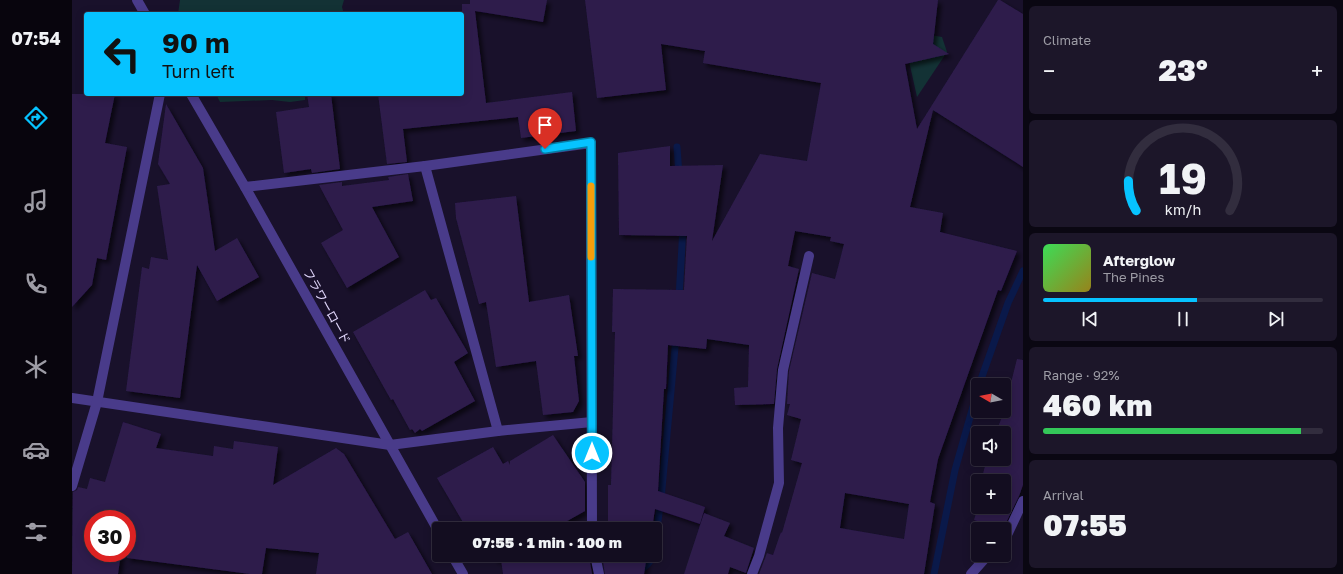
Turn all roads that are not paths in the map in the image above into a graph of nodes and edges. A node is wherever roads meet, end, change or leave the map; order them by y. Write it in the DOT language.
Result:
graph roads {
  1 [pos="137,0"];
  2 [pos="144,12"];
  3 [pos="160,96"];
  4 [pos="192,96"];
  5 [pos="425,166"];
  6 [pos="245,187"];
  7 [pos="808,256"];
  8 [pos="72,398"];
  9 [pos="97,402"];
  10 [pos="592,422"];
  11 [pos="498,431"];
  12 [pos="390,445"];
  13 [pos="72,486"];
  14 [pos="1023,502"];
  15 [pos="433,522"];
  16 [pos="592,522"];
  17 [pos="1011,527"];
  18 [pos="456,562"];
  19 [pos="596,562"];
  20 [pos="982,562"];
  21 [pos="463,574"];
  22 [pos="599,574"];
  23 [pos="752,574"];
  24 [pos="971,574"];
  1 -- 2 [label="street"];
  3 -- 9 [label="street"];
  4 -- 6 [label="street, フラワーロード"];
  5 -- 6 [label="street"];
  5 -- 10 [label="street"];
  5 -- 11 [label="street"];
  6 -- 12 [label="street, フラワーロード"];
  7 -- 23 [label="street"];
  8 -- 9 [label="street"];
  9 -- 12 [label="street"];
  9 -- 13 [label="street"];
  10 -- 11 [label="street"];
  10 -- 16 [label="street"];
  11 -- 12 [label="street"];
  12 -- 15 [label="street, フラワーロード"];
  14 -- 17 [label="street"];
  18 -- 21 [label="street"];
  19 -- 22 [label="street"];
  20 -- 24 [label="street"];
}
